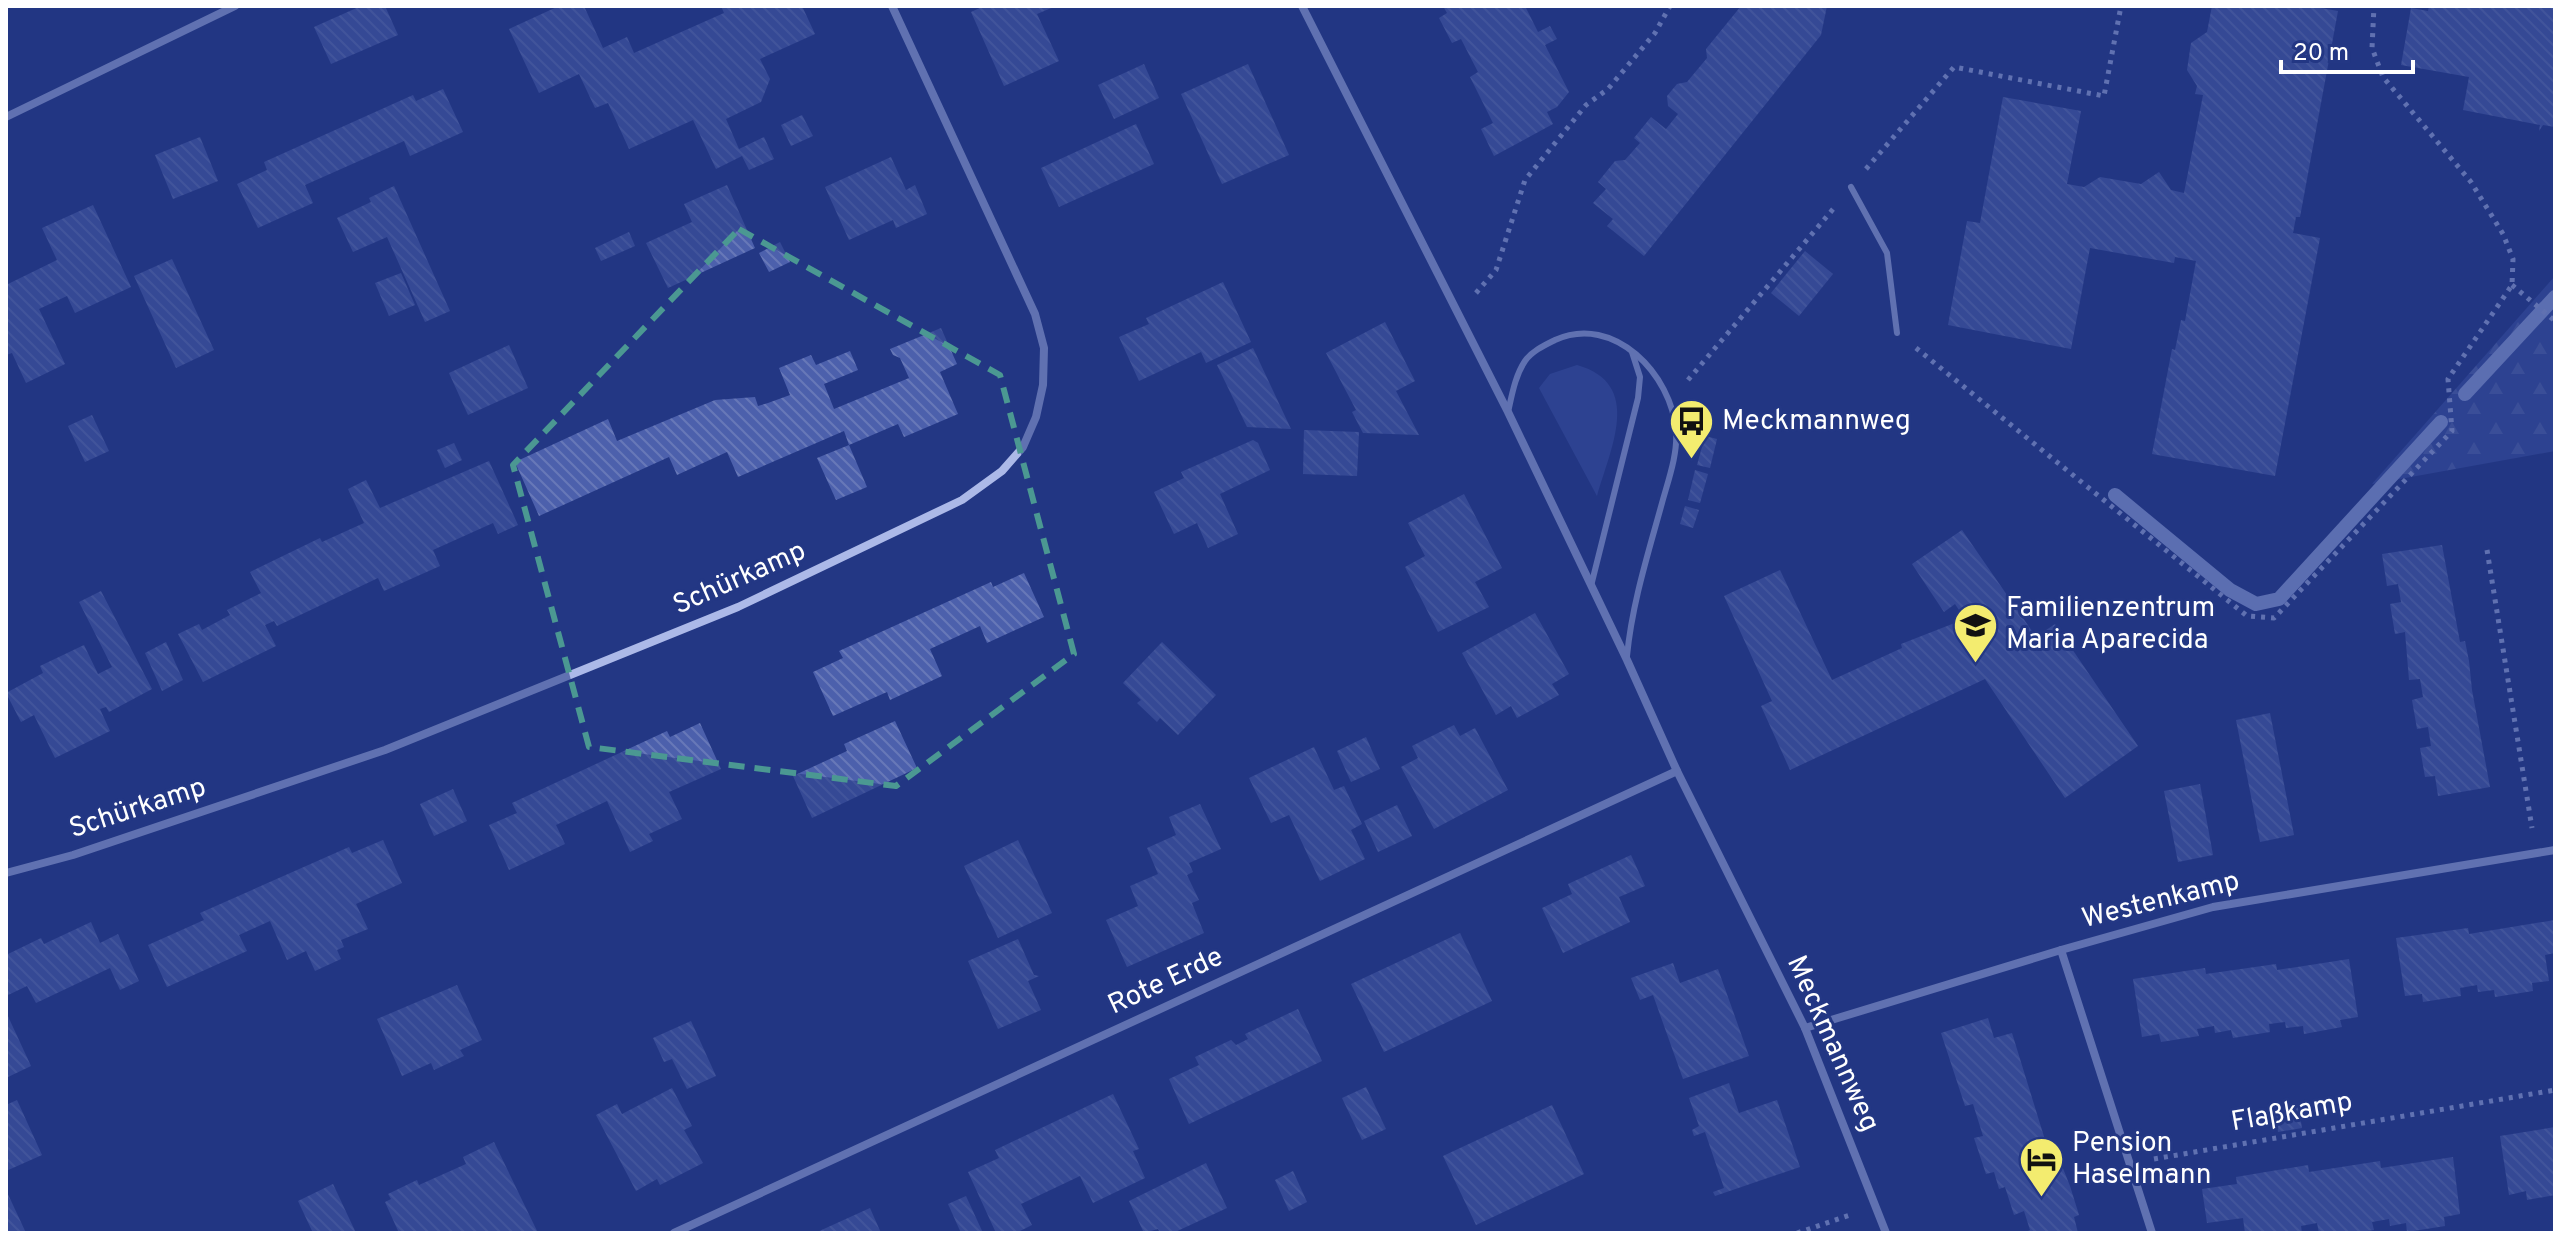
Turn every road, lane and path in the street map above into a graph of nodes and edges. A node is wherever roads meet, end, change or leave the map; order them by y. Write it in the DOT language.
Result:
graph roads {
  1 [pos="235,6"];
  2 [pos="892,6"];
  3 [pos="1302,6"];
  4 [pos="1670,6"];
  5 [pos="2121,6"];
  6 [pos="2374,6"];
  7 [pos="6,117"];
  8 [pos="1851,187"];
  9 [pos="2512,285"];
  10 [pos="1458,316"];
  11 [pos="2555,321"];
  12 [pos="1897,333"];
  13 [pos="1632,350"];
  14 [pos="1669,401"];
  15 [pos="1508,412"];
  16 [pos="2487,550"];
  17 [pos="1591,586"];
  18 [pos="1627,660"];
  19 [pos="1677,771"];
  20 [pos="2555,850"];
  21 [pos="2536,853"];
  22 [pos="6,873"];
  23 [pos="2061,950"];
  24 [pos="1805,1028"];
  25 [pos="2555,1090"];
  26 [pos="2130,1163"];
  27 [pos="1876,1206"];
  28 [pos="674,1233"];
  29 [pos="1797,1233"];
  30 [pos="1886,1233"];
  31 [pos="2152,1233"];
  1 -- 7 [label="street"];
  2 -- 22 [label="street, Schürkamp"];
  3 -- 10 [label="street, Meckmannweg"];
  4 -- 10 [label="path"];
  5 -- 8 [label="path"];
  6 -- 9 [label="path"];
  8 -- 12 [label="lane"];
  8 -- 14 [label="path"];
  9 -- 11 [label="path"];
  9 -- 12 [label="path"];
  10 -- 15 [label="street, Meckmannweg"];
  13 -- 14 [label="lane, Meckmannweg"];
  13 -- 15 [label="lane, Meckmannweg"];
  13 -- 17 [label="lane"];
  14 -- 18 [label="lane, Meckmannweg"];
  15 -- 17 [label="street, Meckmannweg"];
  16 -- 21 [label="path"];
  17 -- 18 [label="street, Meckmannweg"];
  18 -- 19 [label="street, Meckmannweg"];
  19 -- 24 [label="street, Meckmannweg"];
  19 -- 28 [label="street, Rote Erde"];
  20 -- 21 [label="street, Westenkamp"];
  21 -- 23 [label="street, Westenkamp"];
  23 -- 24 [label="street, Westenkamp"];
  23 -- 26 [label="street"];
  24 -- 27 [label="street, Meckmannweg"];
  25 -- 26 [label="path, Flaßkamp"];
  26 -- 31 [label="street"];
  27 -- 29 [label="path"];
  27 -- 30 [label="street, Meckmannweg"];
}
